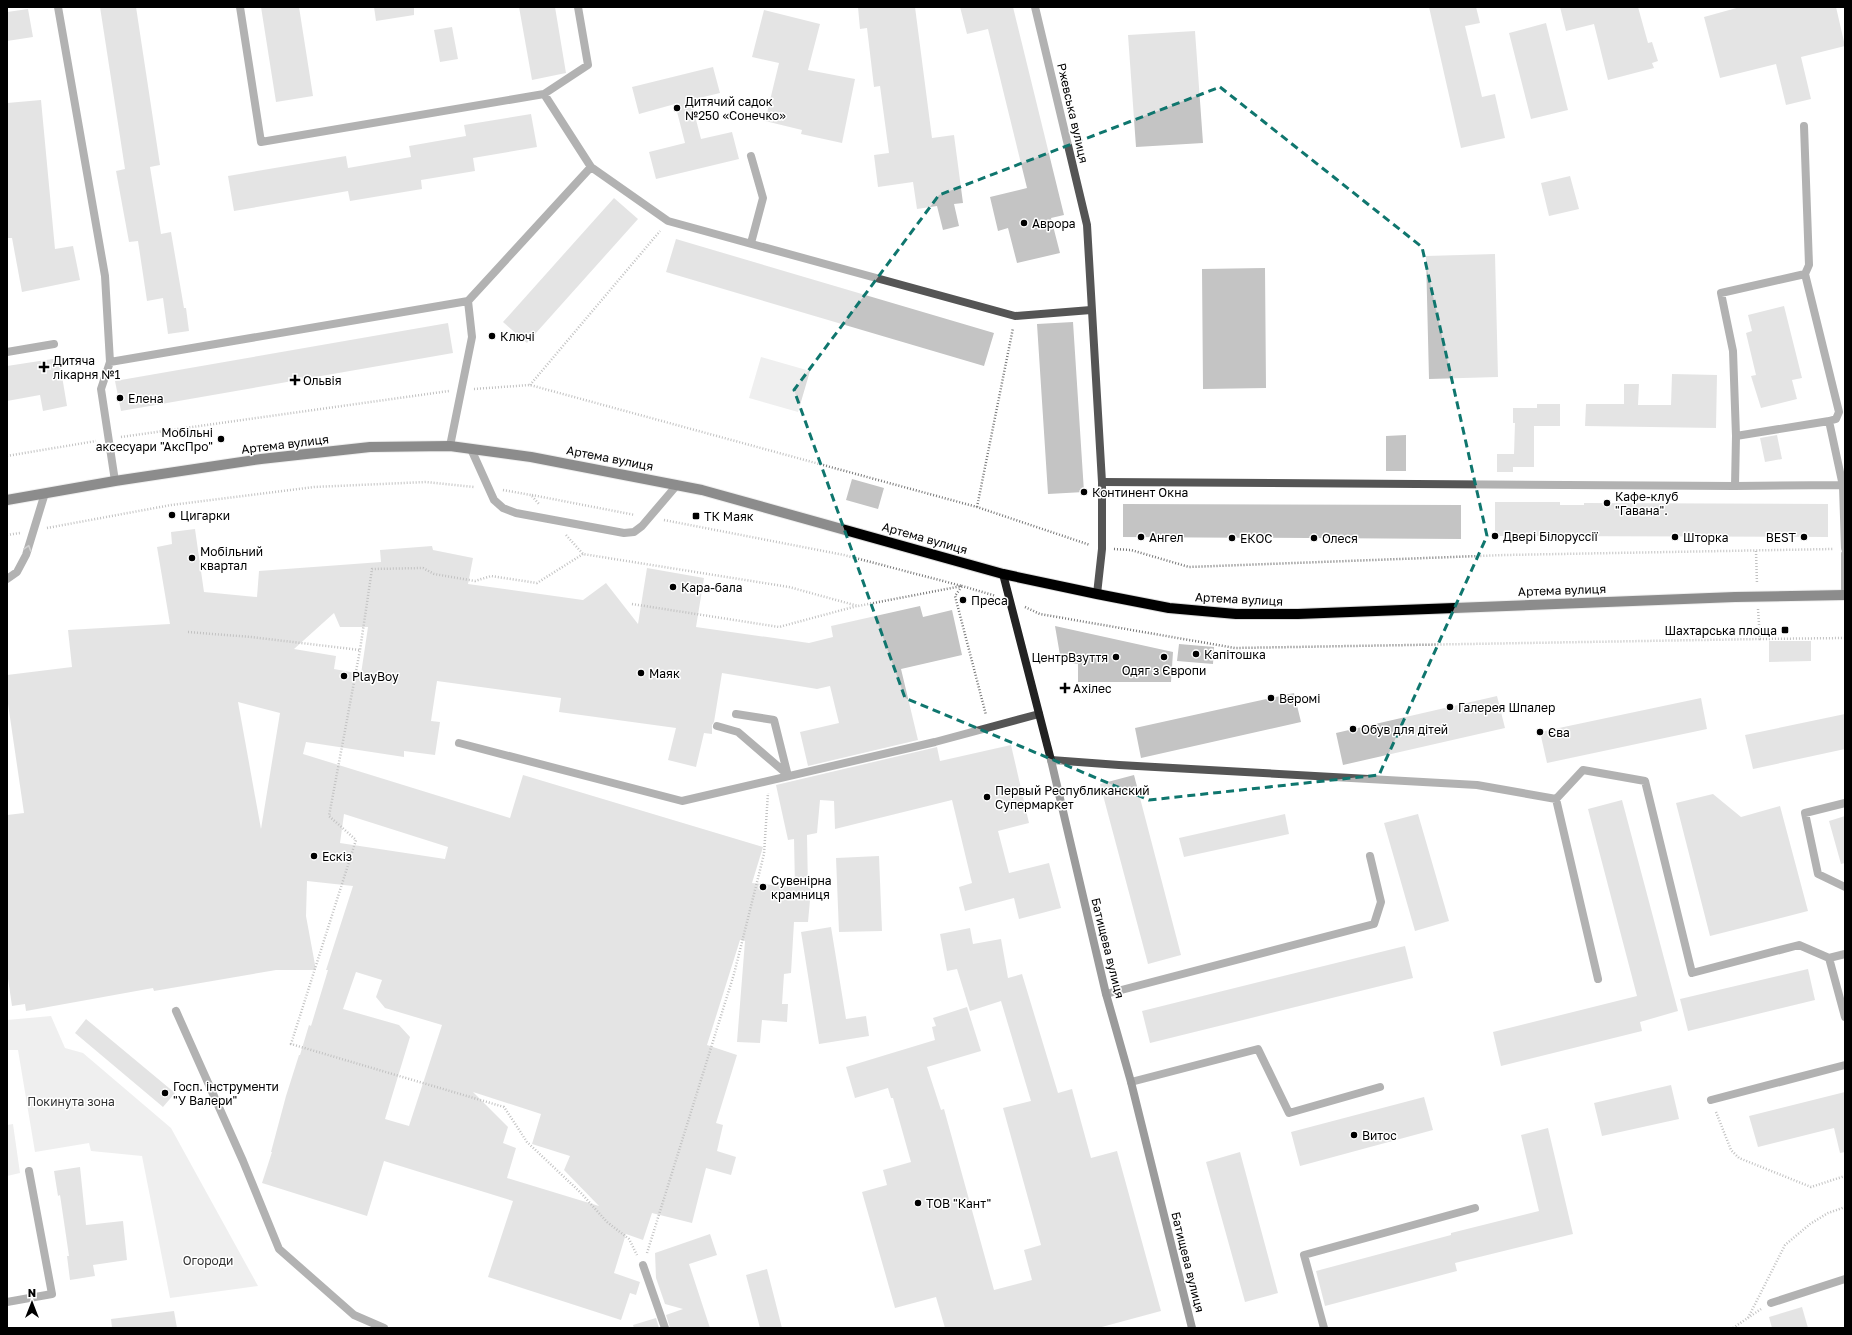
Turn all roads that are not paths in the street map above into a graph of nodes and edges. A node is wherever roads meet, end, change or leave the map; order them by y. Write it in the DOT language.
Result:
graph roads {
  1 [pos="58,7"];
  2 [pos="240,7"];
  3 [pos="578,7"];
  4 [pos="1035,7"];
  5 [pos="544,94"];
  6 [pos="1804,126"];
  7 [pos="751,156"];
  8 [pos="592,167"];
  9 [pos="751,243"];
  10 [pos="1805,274"];
  11 [pos="468,301"];
  12 [pos="1091,310"];
  13 [pos="54,344"];
  14 [pos="7,352"];
  15 [pos="110,362"];
  16 [pos="1829,421"];
  17 [pos="1736,436"];
  18 [pos="450,446"];
  19 [pos="471,449"];
  20 [pos="115,481"];
  21 [pos="1102,482"];
  22 [pos="677,485"];
  23 [pos="1735,486"];
  24 [pos="1844,486"];
  25 [pos="45,493"];
  26 [pos="7,500"];
  27 [pos="1841,548"];
  28 [pos="1845,554"];
  29 [pos="1003,574"];
  30 [pos="7,579"];
  31 [pos="1097,594"];
  32 [pos="1845,594"];
  33 [pos="736,714"];
  34 [pos="1039,714"];
  35 [pos="717,726"];
  36 [pos="459,743"];
  37 [pos="1051,760"];
  38 [pos="788,776"];
  39 [pos="1556,799"];
  40 [pos="1845,803"];
  41 [pos="1370,856"];
  42 [pos="1845,887"];
  43 [pos="1845,954"];
  44 [pos="1828,958"];
  45 [pos="1598,979"];
  46 [pos="1106,994"];
  47 [pos="176,1011"];
  48 [pos="1845,1017"];
  49 [pos="1845,1064"];
  50 [pos="1131,1082"];
  51 [pos="1380,1087"];
  52 [pos="1711,1100"];
  53 [pos="29,1171"];
  54 [pos="1475,1208"];
  55 [pos="643,1265"];
  56 [pos="1845,1279"];
  57 [pos="7,1302"];
  58 [pos="1771,1303"];
  59 [pos="384,1328"];
  60 [pos="665,1328"];
  61 [pos="1192,1328"];
  62 [pos="1324,1328"];
  1 -- 15 [label="street"];
  2 -- 5 [label="street"];
  3 -- 5 [label="street"];
  4 -- 12 [label="street, Ржевська вулиця"];
  5 -- 8 [label="street"];
  6 -- 10 [label="street"];
  7 -- 9 [label="street"];
  8 -- 9 [label="street"];
  8 -- 11 [label="street"];
  9 -- 12 [label="street"];
  10 -- 16 [label="street"];
  10 -- 17 [label="street"];
  11 -- 15 [label="street"];
  11 -- 18 [label="street"];
  12 -- 21 [label="street, Ржевська вулиця"];
  13 -- 14 [label="street"];
  15 -- 20 [label="street"];
  16 -- 17 [label="street"];
  16 -- 24 [label="street"];
  17 -- 23 [label="street"];
  18 -- 19 [label="main road, Артема вулиця"];
  18 -- 20 [label="main road, Артема вулиця"];
  19 -- 22 [label="main road, Артема вулиця"];
  19 -- 22 [label="street"];
  20 -- 25 [label="main road, Артема вулиця"];
  21 -- 23 [label="street"];
  21 -- 31 [label="street, Ржевська вулиця"];
  22 -- 29 [label="main road, Артема вулиця"];
  23 -- 24 [label="street"];
  24 -- 27 [label="street"];
  25 -- 26 [label="main road, Артема вулиця"];
  30 -- 25 [label="street, one-way"];
  28 -- 32 [label="street"];
  29 -- 31 [label="main road, Артема вулиця"];
  29 -- 34 [label="street, Батищева вулиця"];
  31 -- 32 [label="main road, Артема вулиця"];
  33 -- 38 [label="street"];
  34 -- 37 [label="street, Батищева вулиця"];
  34 -- 38 [label="street"];
  35 -- 38 [label="street"];
  36 -- 38 [label="street"];
  37 -- 39 [label="street"];
  37 -- 46 [label="street, Батищева вулиця"];
  39 -- 44 [label="street"];
  39 -- 45 [label="street"];
  40 -- 42 [label="street"];
  41 -- 46 [label="street"];
  43 -- 44 [label="street"];
  44 -- 48 [label="street"];
  46 -- 50 [label="street, Батищева вулиця"];
  47 -- 59 [label="street"];
  49 -- 52 [label="street"];
  50 -- 51 [label="street"];
  50 -- 61 [label="street, Батищева вулиця"];
  53 -- 57 [label="street"];
  54 -- 62 [label="street"];
  55 -- 60 [label="street"];
  56 -- 58 [label="street"];
}
